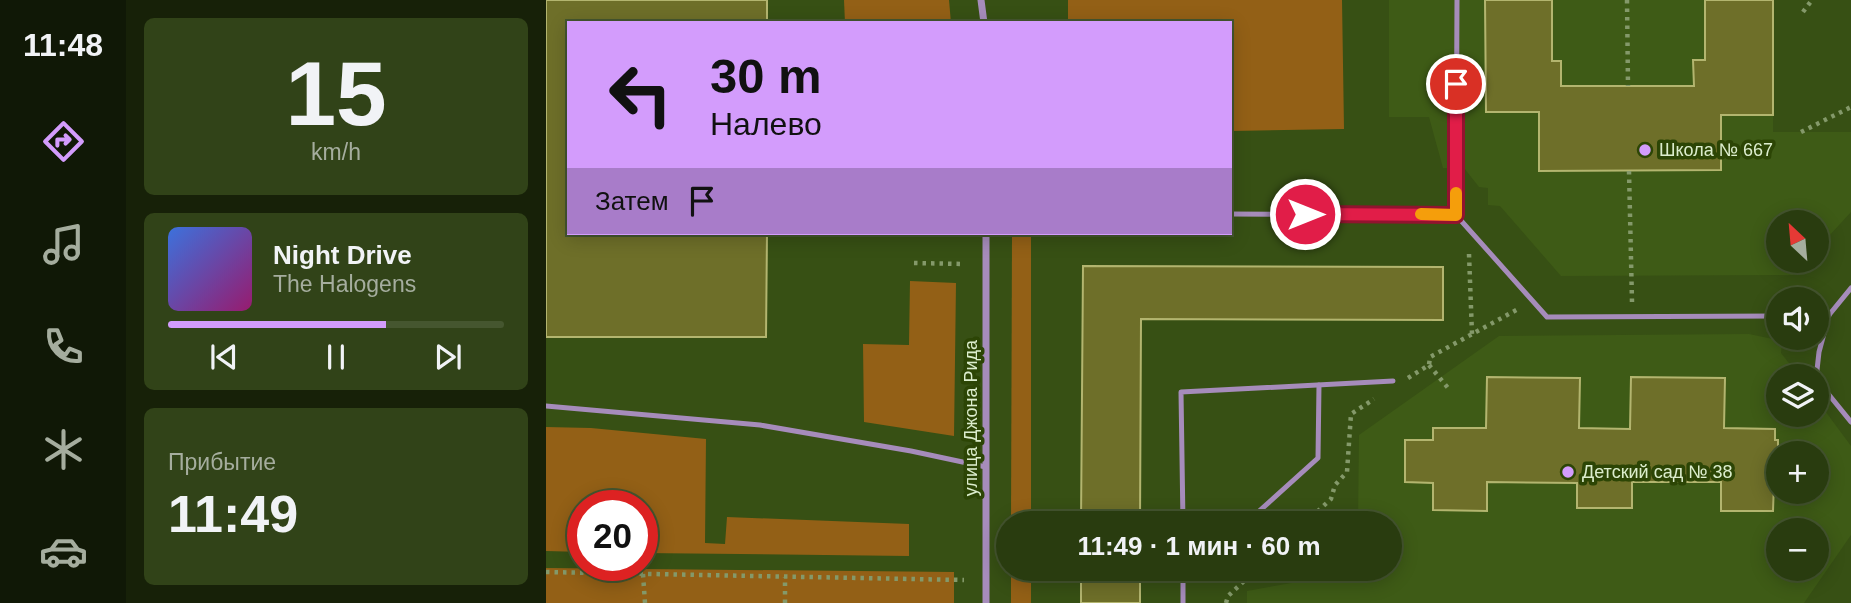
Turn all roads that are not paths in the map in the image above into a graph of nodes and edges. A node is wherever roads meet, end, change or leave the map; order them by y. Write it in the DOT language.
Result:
graph roads {
  1 [pos="981,0"];
  2 [pos="1457,0"];
  3 [pos="984,21"];
  4 [pos="1232,214"];
  5 [pos="1456,215"];
  6 [pos="986,235"];
  7 [pos="1851,288"];
  8 [pos="1766,316"];
  9 [pos="1829,316"];
  10 [pos="1820,350"];
  11 [pos="1393,381"];
  12 [pos="1320,385"];
  13 [pos="546,406"];
  14 [pos="1851,422"];
  15 [pos="986,467"];
  16 [pos="1183,511"];
  17 [pos="1259,511"];
  18 [pos="1183,581"];
  19 [pos="986,603"];
  20 [pos="1183,603"];
  1 -- 3 [label="street"];
  2 -- 5 [label="lane"];
  4 -- 5 [label="lane"];
  5 -- 8 [label="lane"];
  6 -- 15 [label="street, улица Джона Рида"];
  7 -- 9 [label="lane"];
  10 -- 14 [label="lane"];
  11 -- 12 [label="lane"];
  12 -- 16 [label="lane"];
  12 -- 17 [label="lane"];
  13 -- 15 [label="lane"];
  15 -- 19 [label="street, улица Джона Рида"];
  18 -- 20 [label="lane"];
}
